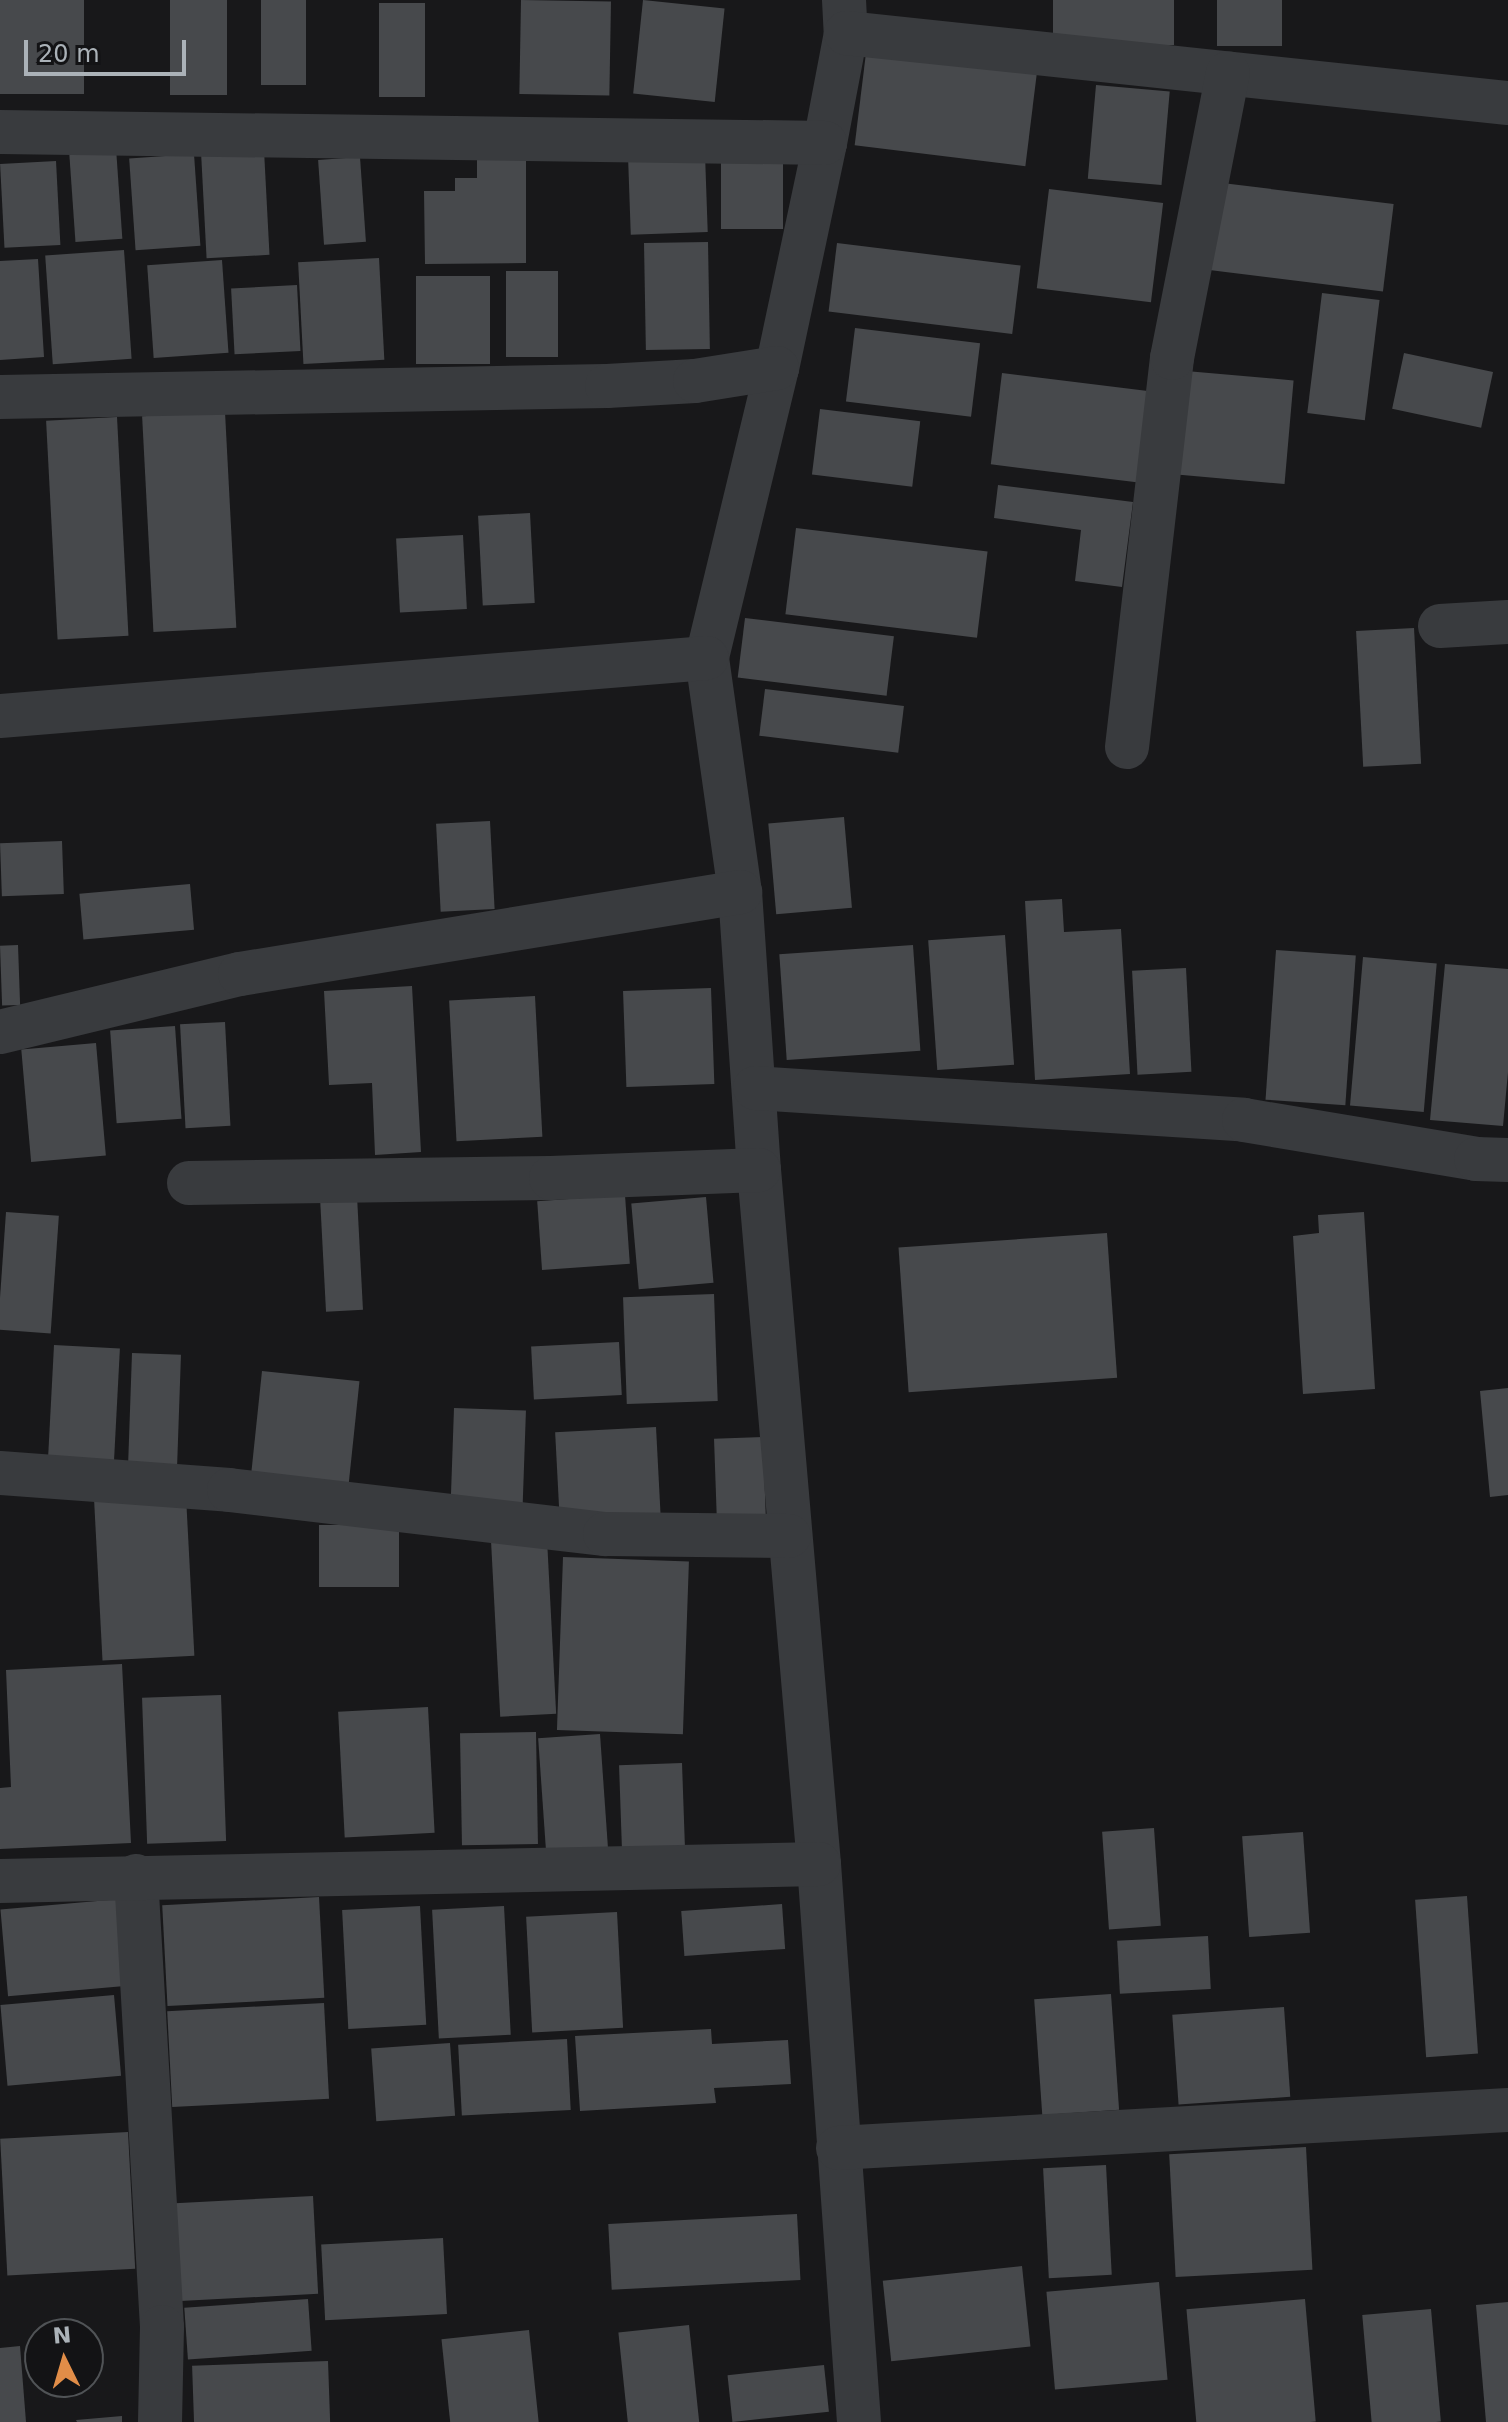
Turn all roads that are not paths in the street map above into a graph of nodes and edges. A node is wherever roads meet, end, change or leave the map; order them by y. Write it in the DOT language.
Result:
graph roads {
  1 [pos="845,17"];
  2 [pos="1228,73"];
  3 [pos="1508,103"];
  4 [pos="0,132"];
  5 [pos="825,143"];
  6 [pos="777,368"];
  7 [pos="0,397"];
  8 [pos="1508,622"];
  9 [pos="1440,626"];
  10 [pos="707,658"];
  11 [pos="0,716"];
  12 [pos="1127,747"];
  13 [pos="740,892"];
  14 [pos="0,1032"];
  15 [pos="755,1088"];
  16 [pos="1508,1160"];
  17 [pos="759,1170"];
  18 [pos="189,1183"];
  19 [pos="0,1473"];
  20 [pos="789,1536"];
  21 [pos="819,1864"];
  22 [pos="136,1876"];
  23 [pos="0,1881"];
  24 [pos="1508,2110"];
  25 [pos="838,2148"];
  26 [pos="160,2422"];
  27 [pos="859,2422"];
  1 -- 2 [label="street"];
  1 -- 5 [label="street"];
  2 -- 3 [label="street"];
  2 -- 12 [label="street"];
  4 -- 5 [label="street"];
  5 -- 6 [label="street"];
  6 -- 7 [label="street"];
  6 -- 10 [label="street"];
  8 -- 9 [label="street"];
  10 -- 11 [label="street"];
  10 -- 13 [label="street"];
  13 -- 14 [label="street"];
  13 -- 15 [label="street"];
  15 -- 16 [label="street"];
  15 -- 17 [label="street"];
  17 -- 18 [label="street"];
  17 -- 20 [label="street"];
  19 -- 20 [label="street"];
  20 -- 21 [label="street"];
  21 -- 22 [label="street"];
  21 -- 25 [label="street"];
  22 -- 23 [label="street"];
  22 -- 26 [label="street"];
  24 -- 25 [label="street"];
  25 -- 27 [label="street"];
}
